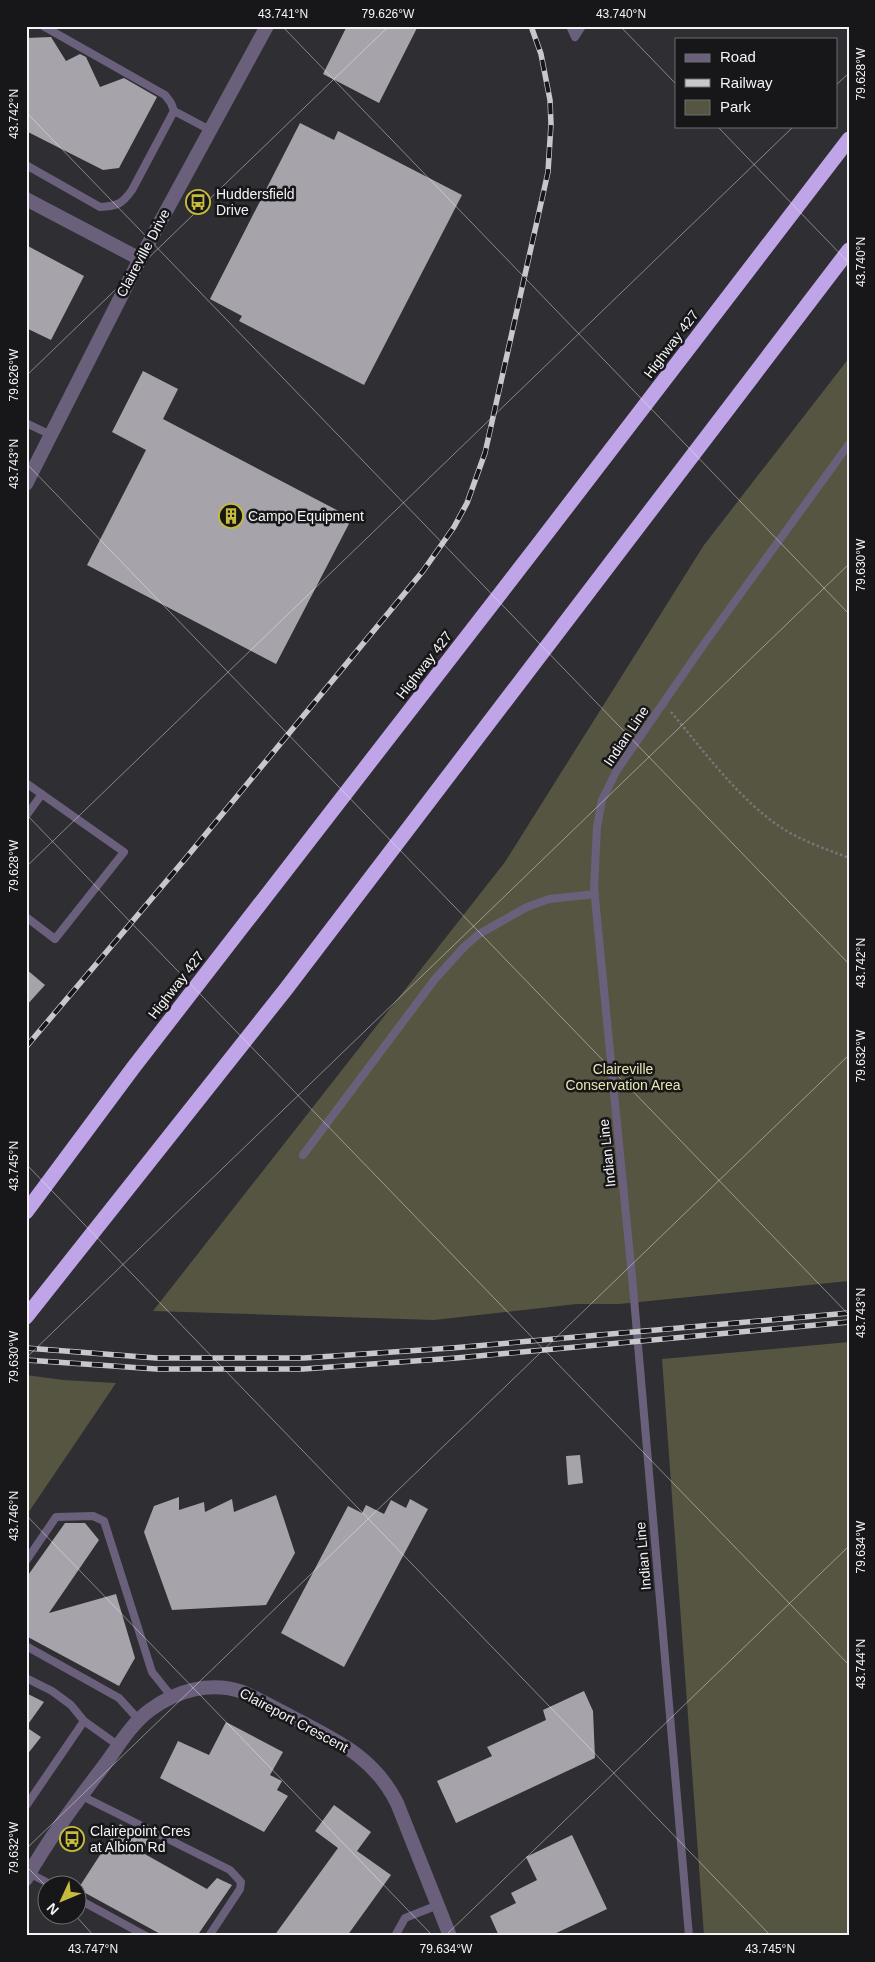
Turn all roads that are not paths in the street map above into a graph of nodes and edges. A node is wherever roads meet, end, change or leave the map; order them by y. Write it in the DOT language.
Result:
graph roads {
  1 [pos="43,26"];
  2 [pos="267,26"];
  3 [pos="570,26"];
  4 [pos="582,26"];
  5 [pos="174,111"];
  6 [pos="210,130"];
  7 [pos="849,139"];
  8 [pos="26,165"];
  9 [pos="26,199"];
  10 [pos="849,250"];
  11 [pos="140,259"];
  12 [pos="26,423"];
  13 [pos="51,435"];
  14 [pos="849,444"];
  15 [pos="26,484"];
  16 [pos="26,783"];
  17 [pos="42,794"];
  18 [pos="26,816"];
  19 [pos="595,894"];
  20 [pos="26,917"];
  21 [pos="303,1155"];
  22 [pos="26,1212"];
  23 [pos="26,1317"];
  24 [pos="26,1561"];
  25 [pos="26,1646"];
  26 [pos="26,1678"];
  27 [pos="172,1697"];
  28 [pos="139,1720"];
  29 [pos="84,1721"];
  30 [pos="119,1746"];
  31 [pos="82,1796"];
  32 [pos="26,1806"];
  33 [pos="28,1876"];
  34 [pos="88,1904"];
  35 [pos="438,1905"];
  36 [pos="146,1936"];
  37 [pos="209,1936"];
  38 [pos="395,1936"];
  39 [pos="450,1936"];
  40 [pos="690,1936"];
  1 -- 5 [label="lane"];
  2 -- 6 [label="street, Claireville Drive"];
  3 -- 4 [label="lane"];
  5 -- 6 [label="lane"];
  5 -- 8 [label="lane"];
  6 -- 11 [label="street, Claireville Drive"];
  7 -- 22 [label="highway, Highway 427"];
  9 -- 11 [label="street"];
  10 -- 23 [label="highway"];
  11 -- 13 [label="street, Claireville Drive"];
  12 -- 13 [label="lane"];
  13 -- 15 [label="street, Claireville Drive"];
  14 -- 19 [label="lane, Indian Line"];
  16 -- 17 [label="lane"];
  17 -- 18 [label="lane"];
  17 -- 20 [label="lane"];
  19 -- 21 [label="lane"];
  19 -- 40 [label="lane, Indian Line"];
  24 -- 27 [label="lane"];
  25 -- 28 [label="lane"];
  26 -- 29 [label="lane"];
  27 -- 28 [label="street, Claireport Crescent"];
  27 -- 35 [label="street, Claireport Crescent"];
  28 -- 30 [label="street, Claireport Crescent"];
  29 -- 30 [label="lane"];
  29 -- 32 [label="lane"];
  30 -- 31 [label="street, Claireport Crescent"];
  31 -- 33 [label="street, Claireport Crescent"];
  31 -- 37 [label="lane"];
  34 -- 36 [label="lane"];
  35 -- 38 [label="lane"];
  35 -- 39 [label="street, Claireport Crescent"];
}
